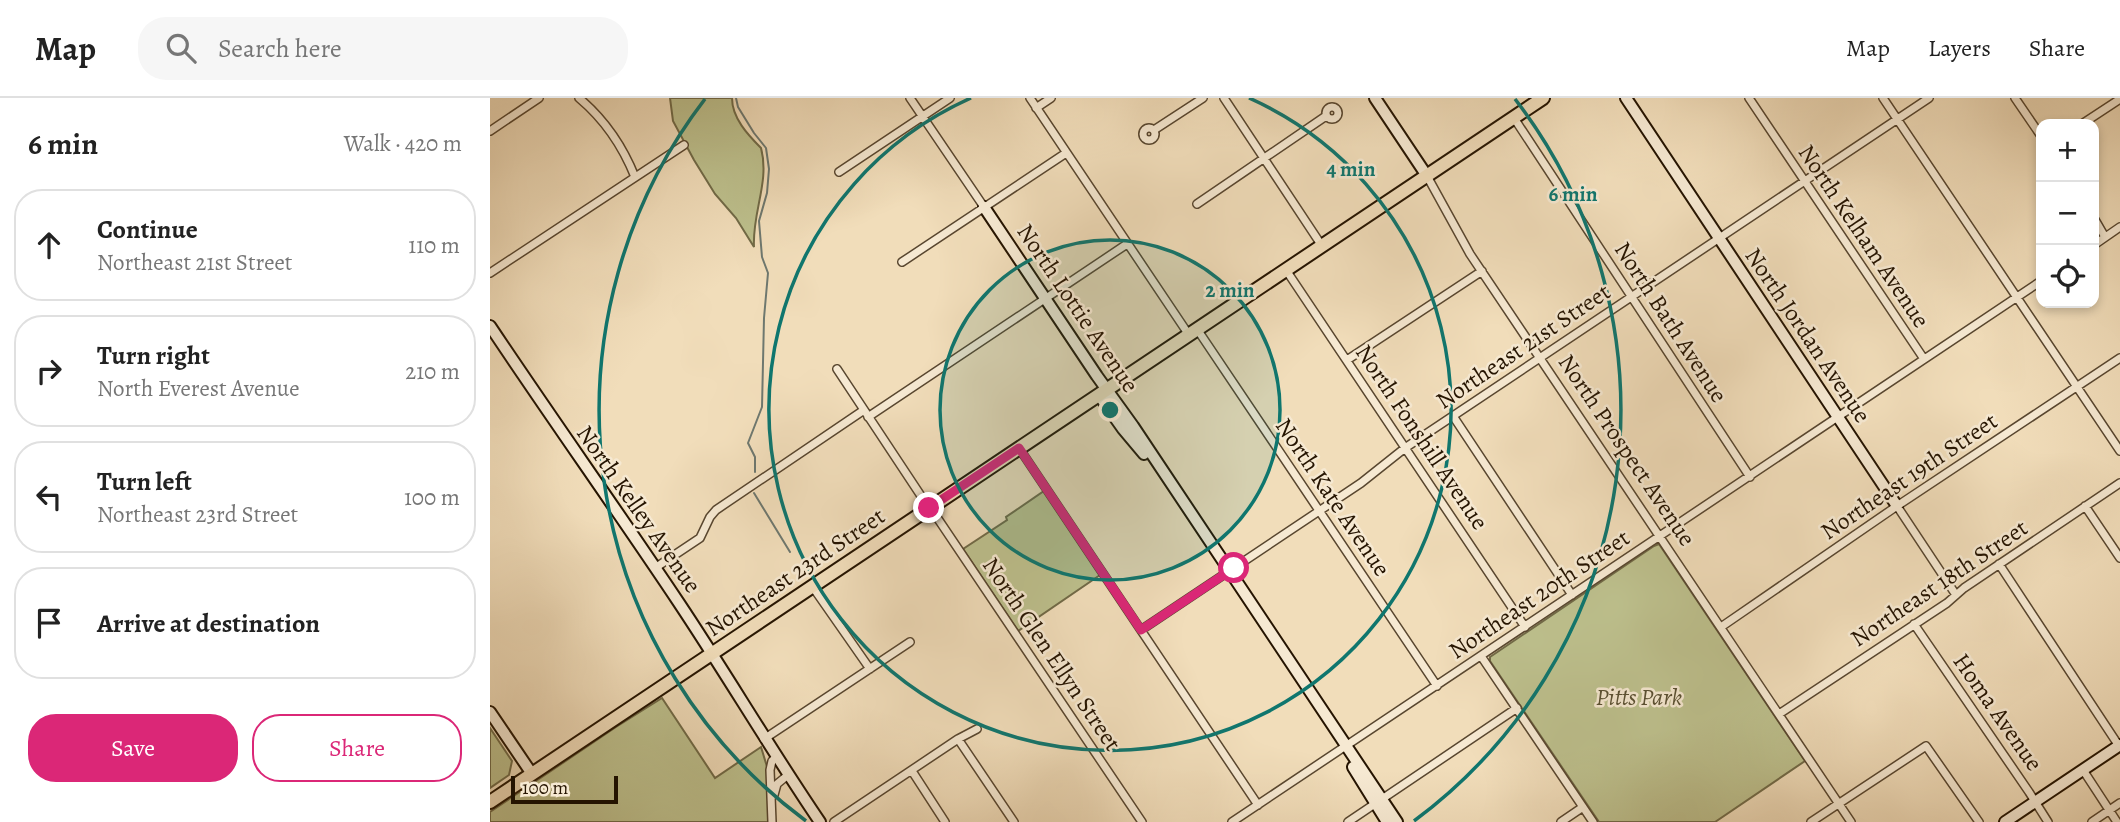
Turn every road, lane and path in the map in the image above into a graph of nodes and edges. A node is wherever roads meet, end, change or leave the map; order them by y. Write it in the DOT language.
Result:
graph roads {
  1 [pos="539,98"];
  2 [pos="579,98"];
  3 [pos="910,98"];
  4 [pos="950,98"];
  5 [pos="1030,98"];
  6 [pos="1051,98"];
  7 [pos="1203,98"];
  8 [pos="1224,98"];
  9 [pos="1375,98"];
  10 [pos="1543,98"];
  11 [pos="1626,98"];
  12 [pos="1749,98"];
  13 [pos="1884,98"];
  14 [pos="1929,98"];
  15 [pos="2015,98"];
  16 [pos="2120,99"];
  17 [pos="1037,108"];
  18 [pos="923,116"];
  19 [pos="1326,116"];
  20 [pos="1514,118"];
  21 [pos="2090,119"];
  22 [pos="1898,120"];
  23 [pos="2036,129"];
  24 [pos="1154,130"];
  25 [pos="490,131"];
  26 [pos="684,145"];
  27 [pos="1066,153"];
  28 [pos="1264,159"];
  29 [pos="839,172"];
  30 [pos="1427,176"];
  31 [pos="635,177"];
  32 [pos="1804,181"];
  33 [pos="1197,204"];
  34 [pos="984,208"];
  35 [pos="2099,227"];
  36 [pos="2120,227"];
  37 [pos="2105,237"];
  38 [pos="1719,239"];
  39 [pos="2099,241"];
  40 [pos="1127,244"];
  41 [pos="1322,246"];
  42 [pos="902,262"];
  43 [pos="1286,270"];
  44 [pos="1482,271"];
  45 [pos="490,273"];
  46 [pos="2036,285"];
  47 [pos="1632,297"];
  48 [pos="2017,298"];
  49 [pos="1045,299"];
  50 [pos="490,326"];
  51 [pos="1193,332"];
  52 [pos="1541,358"];
  53 [pos="2120,358"];
  54 [pos="1924,359"];
  55 [pos="1347,360"];
  56 [pos="836,369"];
  57 [pos="2077,386"];
  58 [pos="1103,392"];
  59 [pos="866,414"];
  60 [pos="1453,416"];
  61 [pos="1838,417"];
  62 [pos="1019,448"];
  63 [pos="1405,448"];
  64 [pos="2120,451"];
  65 [pos="1750,477"];
  66 [pos="2120,483"];
  67 [pos="1897,506"];
  68 [pos="2085,506"];
  69 [pos="930,508"];
  70 [pos="1319,511"];
  71 [pos="1660,537"];
  72 [pos="2120,558"];
  73 [pos="1999,564"];
  74 [pos="655,568"];
  75 [pos="1227,573"];
  76 [pos="812,586"];
  77 [pos="1572,595"];
  78 [pos="1956,595"];
  79 [pos="1914,624"];
  80 [pos="1525,626"];
  81 [pos="1721,627"];
  82 [pos="1141,630"];
  83 [pos="910,642"];
  84 [pos="712,654"];
  85 [pos="1481,656"];
  86 [pos="870,669"];
  87 [pos="1437,686"];
  88 [pos="1517,708"];
  89 [pos="490,712"];
  90 [pos="1779,714"];
  91 [pos="977,729"];
  92 [pos="764,739"];
  93 [pos="958,739"];
  94 [pos="2120,746"];
  95 [pos="1344,748"];
  96 [pos="776,757"];
  97 [pos="2083,770"];
  98 [pos="912,771"];
  99 [pos="532,774"];
  100 [pos="788,775"];
  101 [pos="490,802"];
  102 [pos="1378,802"];
  103 [pos="2035,802"];
  104 [pos="772,803"];
  105 [pos="2120,803"];
  106 [pos="1838,804"];
  107 [pos="1258,805"];
  108 [pos="1583,807"];
  109 [pos="2109,811"];
  110 [pos="772,822"];
  111 [pos="820,822"];
  112 [pos="834,822"];
  113 [pos="946,822"];
  114 [pos="1014,822"];
  115 [pos="1142,822"];
  116 [pos="1232,822"];
  117 [pos="1348,822"];
  118 [pos="1387,822"];
  119 [pos="1397,822"];
  120 [pos="1561,822"];
  121 [pos="1593,822"];
  122 [pos="1811,822"];
  123 [pos="1851,822"];
  124 [pos="1979,822"];
  125 [pos="2005,822"];
  126 [pos="2048,822"];
  127 [pos="2092,822"];
  128 [pos="2117,822"];
  1 -- 25 [label="street"];
  2 -- 31 [label="street"];
  3 -- 18 [label="street, North Lottie Avenue"];
  4 -- 18 [label="street"];
  5 -- 17 [label="street, North Kate Avenue"];
  6 -- 17 [label="street"];
  7 -- 24 [label="street"];
  8 -- 28 [label="street"];
  9 -- 30 [label="street, North Prospect Avenue"];
  10 -- 20 [label="main road, Northeast 23rd Street"];
  11 -- 38 [label="street, North Jordan Avenue"];
  12 -- 32 [label="street, North Kelham Avenue"];
  13 -- 22 [label="street"];
  14 -- 22 [label="street, Northeast 21st Street"];
  15 -- 23 [label="street"];
  16 -- 21 [label="street"];
  17 -- 27 [label="street, North Kate Avenue"];
  18 -- 29 [label="street"];
  18 -- 34 [label="street, North Lottie Avenue"];
  19 -- 28 [label="street"];
  20 -- 30 [label="main road, Northeast 23rd Street"];
  20 -- 47 [label="street, North Bath Avenue"];
  22 -- 32 [label="street, Northeast 21st Street"];
  22 -- 48 [label="street"];
  26 -- 31 [label="street"];
  27 -- 34 [label="street"];
  27 -- 40 [label="street, North Kate Avenue"];
  28 -- 33 [label="street"];
  28 -- 41 [label="street"];
  30 -- 41 [label="main road, Northeast 23rd Street"];
  30 -- 44 [label="street, North Prospect Avenue"];
  31 -- 45 [label="street"];
  32 -- 38 [label="street, Northeast 21st Street"];
  32 -- 54 [label="street, North Kelham Avenue"];
  34 -- 42 [label="street"];
  34 -- 49 [label="street, North Lottie Avenue"];
  35 -- 37 [label="street"];
  36 -- 37 [label="street"];
  37 -- 39 [label="street"];
  38 -- 47 [label="street, Northeast 21st Street"];
  38 -- 61 [label="street, North Jordan Avenue"];
  40 -- 49 [label="street"];
  40 -- 51 [label="street, North Kate Avenue"];
  41 -- 43 [label="main road, Northeast 23rd Street"];
  43 -- 51 [label="main road, Northeast 23rd Street"];
  43 -- 55 [label="street, North Fonshill Avenue"];
  44 -- 52 [label="street, North Prospect Avenue"];
  44 -- 55 [label="street"];
  46 -- 48 [label="street, Northeast 20th Street"];
  47 -- 52 [label="street, Northeast 21st Street"];
  47 -- 65 [label="street, North Bath Avenue"];
  48 -- 54 [label="street, Northeast 20th Street"];
  48 -- 57 [label="street"];
  49 -- 58 [label="street, North Lottie Avenue"];
  49 -- 59 [label="street"];
  50 -- 74 [label="street, North Kelley Avenue"];
  51 -- 58 [label="main road, Northeast 23rd Street"];
  51 -- 70 [label="street, North Kate Avenue"];
  52 -- 60 [label="street, Northeast 21st Street"];
  52 -- 71 [label="street, North Prospect Avenue"];
  53 -- 57 [label="street, Northeast 19th Street"];
  54 -- 61 [label="street, Northeast 20th Street"];
  55 -- 63 [label="street, North Fonshill Avenue"];
  56 -- 59 [label="street, North Glen Ellyn Street"];
  57 -- 64 [label="street"];
  57 -- 67 [label="street, Northeast 19th Street"];
  58 -- 62 [label="main road, Northeast 23rd Street"];
  58 -- 75 [label="street, North Lottie Avenue"];
  59 -- 69 [label="street, North Glen Ellyn Street"];
  59 -- 74 [label="street"];
  60 -- 63 [label="street, Northeast 21st Street"];
  60 -- 77 [label="street"];
  61 -- 65 [label="street, Northeast 20th Street"];
  61 -- 67 [label="street, North Jordan Avenue"];
  62 -- 69 [label="main road, Northeast 23rd Street"];
  62 -- 82 [label="street"];
  63 -- 70 [label="street, Northeast 21st Street"];
  63 -- 80 [label="street, North Fonshill Avenue"];
  65 -- 71 [label="street, Northeast 20th Street"];
  66 -- 68 [label="street, Northeast 18th Street"];
  67 -- 78 [label="street, North Jordan Avenue"];
  67 -- 81 [label="street, Northeast 19th Street"];
  68 -- 72 [label="street"];
  68 -- 73 [label="street, Northeast 18th Street"];
  69 -- 76 [label="main road, Northeast 23rd Street"];
  69 -- 115 [label="street, North Glen Ellyn Street"];
  70 -- 75 [label="street, Northeast 21st Street"];
  70 -- 87 [label="street, North Kate Avenue"];
  71 -- 77 [label="street, Northeast 20th Street"];
  71 -- 81 [label="street, North Prospect Avenue"];
  73 -- 78 [label="street, Northeast 18th Street"];
  73 -- 94 [label="street"];
  74 -- 84 [label="street, North Kelley Avenue"];
  75 -- 82 [label="street, Northeast 21st Street"];
  75 -- 95 [label="street, North Lottie Avenue"];
  76 -- 84 [label="main road, Northeast 23rd Street"];
  76 -- 86 [label="street"];
  77 -- 80 [label="street, Northeast 20th Street"];
  78 -- 79 [label="street, Northeast 18th Street"];
  79 -- 90 [label="street, Northeast 18th Street"];
  79 -- 103 [label="street, Homa Avenue"];
  80 -- 85 [label="street, Northeast 20th Street"];
  81 -- 90 [label="street, North Prospect Avenue"];
  82 -- 107 [label="street"];
  83 -- 86 [label="street"];
  84 -- 92 [label="street, North Kelley Avenue"];
  84 -- 99 [label="main road, Northeast 23rd Street"];
  85 -- 87 [label="street, Northeast 20th Street"];
  85 -- 88 [label="street"];
  86 -- 92 [label="street"];
  87 -- 95 [label="street, Northeast 20th Street"];
  88 -- 102 [label="street"];
  88 -- 108 [label="street"];
  89 -- 99 [label="street"];
  90 -- 106 [label="street, North Prospect Avenue"];
  91 -- 93 [label="street"];
  92 -- 96 [label="street, North Kelley Avenue"];
  93 -- 98 [label="street"];
  93 -- 114 [label="street"];
  94 -- 97 [label="street"];
  95 -- 102 [label="street, North Lottie Avenue"];
  95 -- 107 [label="street, Northeast 20th Street"];
  96 -- 100 [label="street, North Kelley Avenue"];
  96 -- 104 [label="street"];
  97 -- 103 [label="street"];
  97 -- 109 [label="street"];
  98 -- 112 [label="street"];
  98 -- 113 [label="street"];
  99 -- 101 [label="main road, Northeast 23rd Street"];
  100 -- 104 [label="street"];
  100 -- 111 [label="street, North Kelley Avenue"];
  102 -- 117 [label="street"];
  102 -- 118 [label="street, North Lottie Avenue"];
  102 -- 119 [label="street, North Lottie Avenue"];
  103 -- 125 [label="street"];
  103 -- 126 [label="street, Homa Avenue"];
  104 -- 110 [label="street"];
  105 -- 109 [label="street"];
  106 -- 122 [label="street"];
  106 -- 123 [label="street, North Prospect Avenue"];
  106 -- 124 [label="street"];
  107 -- 116 [label="street, Northeast 20th Street"];
  108 -- 120 [label="street"];
  108 -- 121 [label="street"];
  109 -- 127 [label="street"];
  109 -- 128 [label="street"];
}
